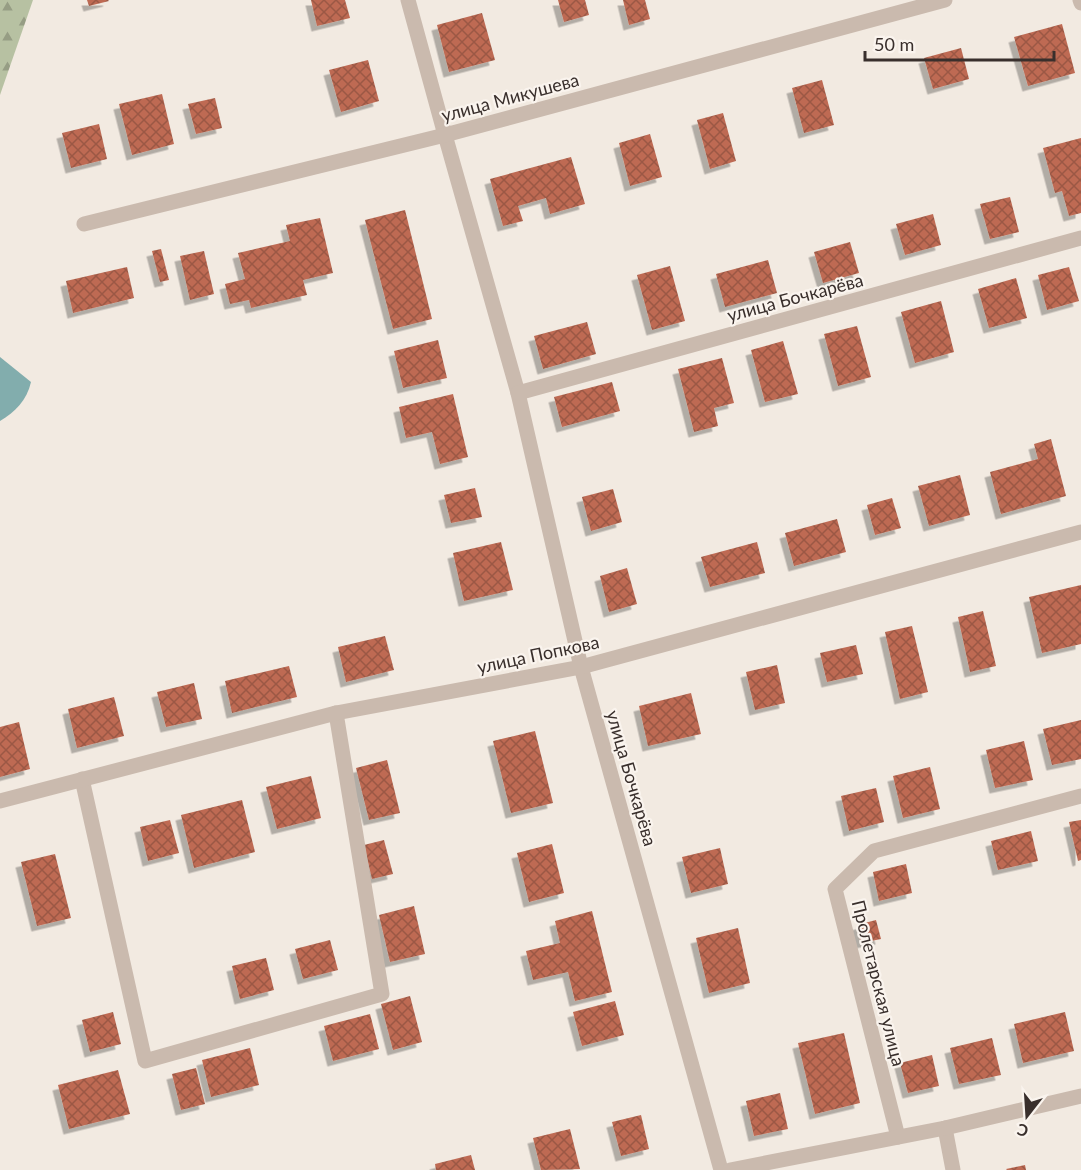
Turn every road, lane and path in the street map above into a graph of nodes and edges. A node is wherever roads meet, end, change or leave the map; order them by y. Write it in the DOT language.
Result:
graph roads {
  1 [pos="408,0"];
  2 [pos="945,0"];
  3 [pos="444,135"];
  4 [pos="84,224"];
  5 [pos="1081,238"];
  6 [pos="518,393"];
  7 [pos="1081,532"];
  8 [pos="581,667"];
  9 [pos="336,713"];
  10 [pos="81,778"];
  11 [pos="1081,796"];
  12 [pos="0,801"];
  13 [pos="1081,1096"];
  14 [pos="945,1128"];
  15 [pos="898,1137"];
  16 [pos="721,1170"];
  17 [pos="730,1170"];
  18 [pos="953,1170"];
  1 -- 3 [label="street, улица Бочкарёва"];
  2 -- 3 [label="street, улица Микушева"];
  3 -- 4 [label="street, улица Микушева"];
  3 -- 6 [label="street, улица Бочкарёва"];
  5 -- 6 [label="street, улица Бочкарёва"];
  6 -- 8 [label="street, улица Бочкарёва"];
  7 -- 8 [label="street, улица Попкова"];
  8 -- 9 [label="street, улица Попкова"];
  8 -- 16 [label="street, улица Бочкарёва"];
  9 -- 10 [label="street, улица Попкова"];
  9 -- 10 [label="street"];
  10 -- 12 [label="street, улица Попкова"];
  11 -- 15 [label="street, Пролетарская улица"];
  13 -- 14 [label="street"];
  14 -- 15 [label="street"];
  14 -- 18 [label="street"];
  15 -- 17 [label="street"];
}
